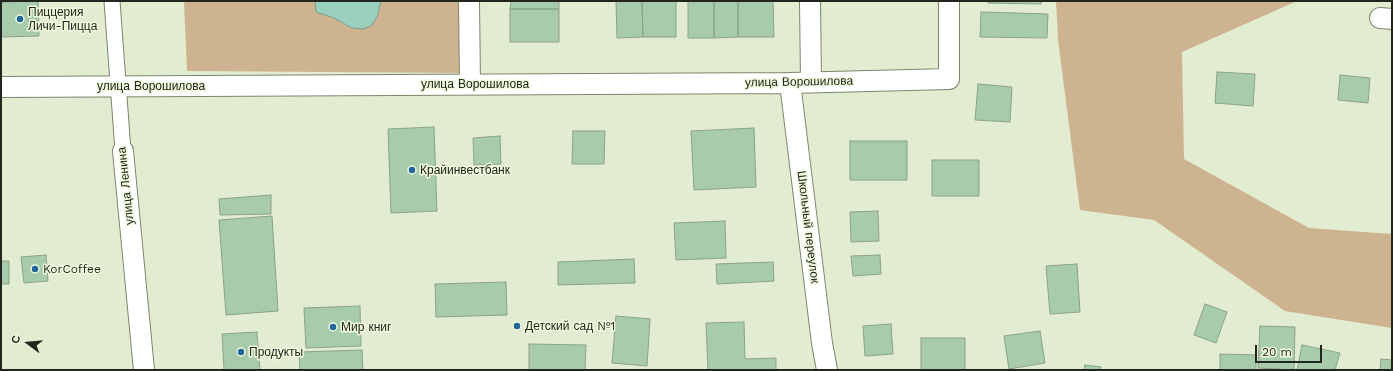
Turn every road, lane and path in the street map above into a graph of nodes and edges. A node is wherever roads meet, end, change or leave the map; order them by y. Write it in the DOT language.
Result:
graph roads {
  1 [pos="112,1"];
  2 [pos="469,1"];
  3 [pos="810,1"];
  4 [pos="949,1"];
  5 [pos="811,82"];
  6 [pos="790,83"];
  7 [pos="470,84"];
  8 [pos="117,86"];
  9 [pos="1,87"];
  10 [pos="123,151"];
  11 [pos="144,370"];
  12 [pos="827,370"];
  1 -- 8 [label="street, улица Ленина"];
  2 -- 7 [label="street"];
  3 -- 5 [label="street"];
  4 -- 5 [label="street, улица Ворошилова"];
  5 -- 6 [label="street, улица Ворошилова"];
  6 -- 7 [label="street, улица Ворошилова"];
  6 -- 12 [label="street, Школьный переулок"];
  7 -- 8 [label="street, улица Ворошилова"];
  8 -- 9 [label="street, улица Ворошилова"];
  8 -- 10 [label="street, улица Ленина"];
  10 -- 11 [label="street, улица Ленина"];
}
